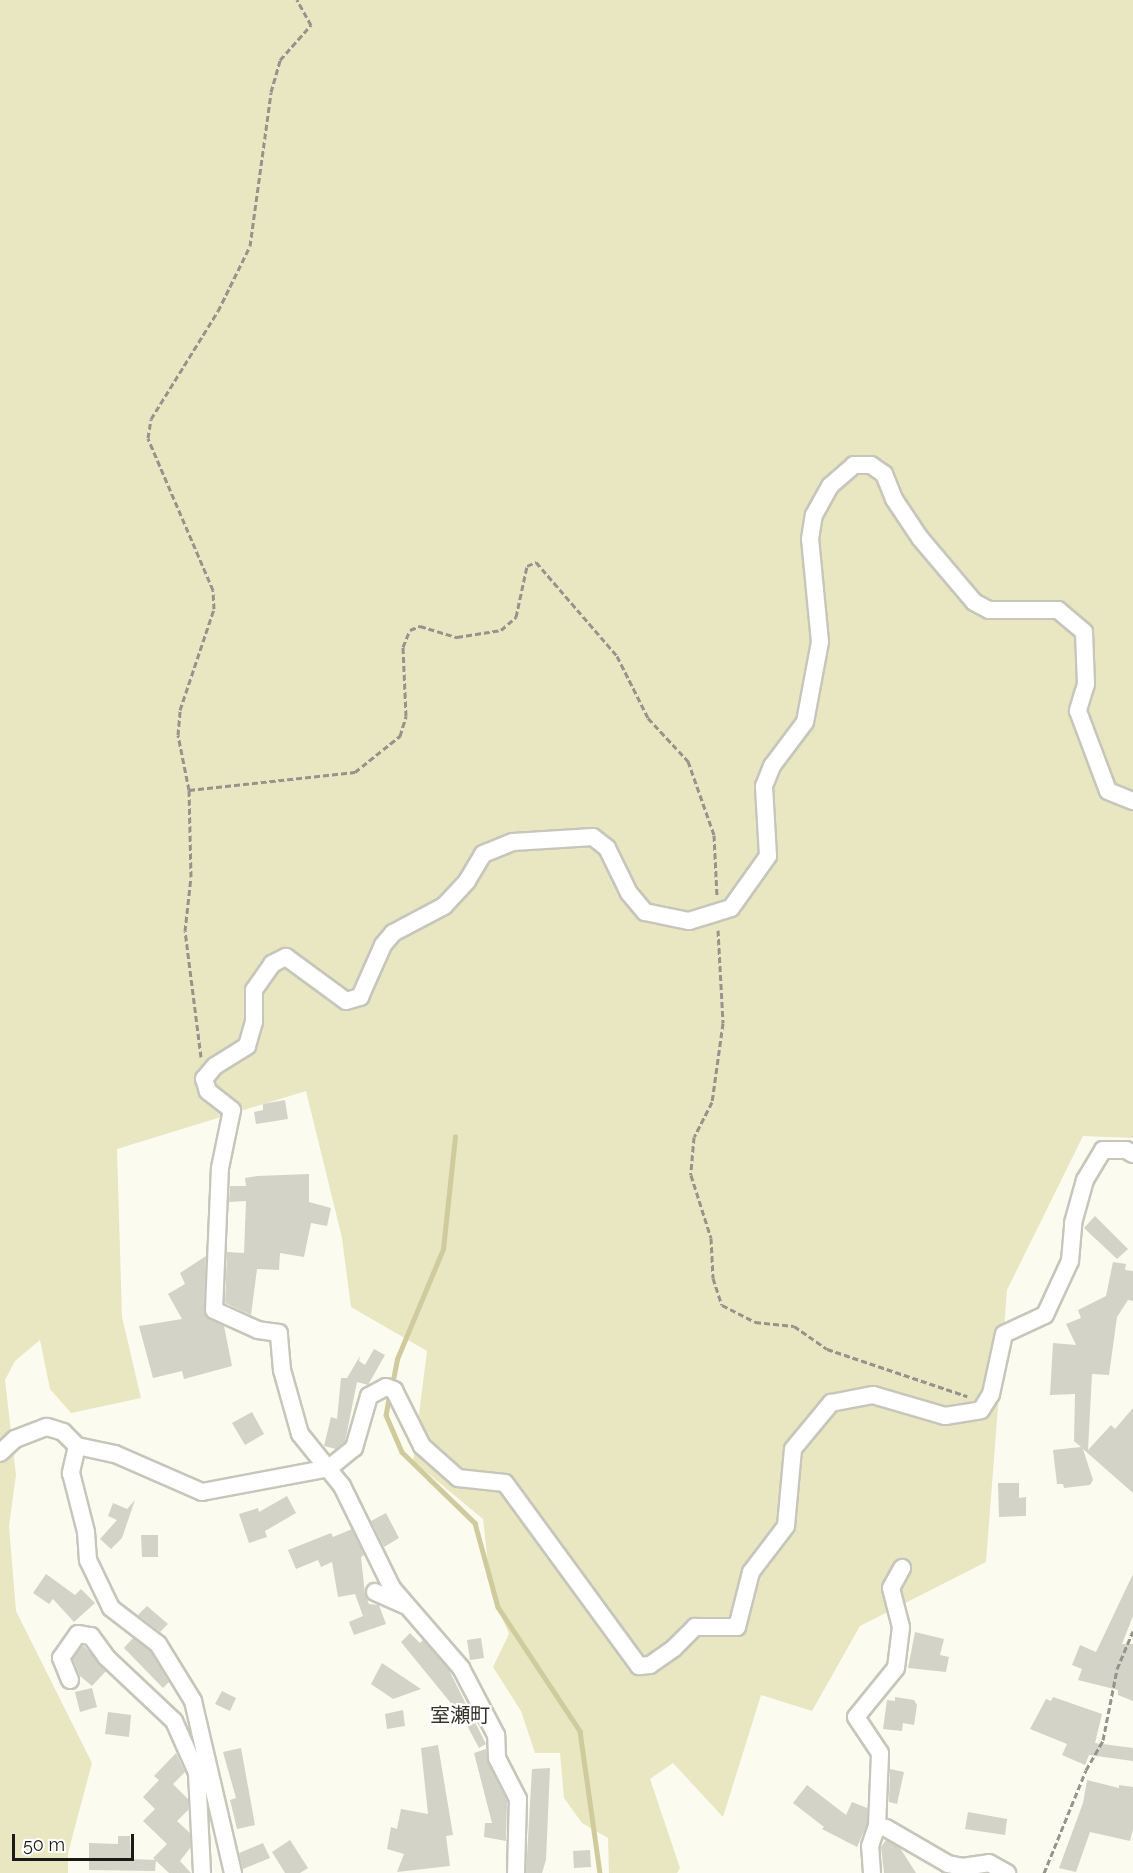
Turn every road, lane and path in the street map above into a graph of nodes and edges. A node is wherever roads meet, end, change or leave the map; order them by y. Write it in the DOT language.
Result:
graph roads {
  1 [pos="297,0"];
  2 [pos="189,790"];
  3 [pos="1133,801"];
  4 [pos="717,912"];
  5 [pos="204,1079"];
  6 [pos="1133,1154"];
  7 [pos="956,1414"];
  8 [pos="77,1446"];
  9 [pos="0,1453"];
  10 [pos="329,1468"];
  11 [pos="902,1568"];
  12 [pos="375,1592"];
  13 [pos="410,1608"];
  14 [pos="1133,1631"];
  15 [pos="70,1680"];
  16 [pos="877,1826"];
  17 [pos="202,1873"];
  18 [pos="233,1873"];
  19 [pos="516,1873"];
  20 [pos="872,1873"];
  21 [pos="1006,1873"];
  22 [pos="1044,1873"];
  1 -- 2 [label="path"];
  2 -- 4 [label="path"];
  2 -- 5 [label="path"];
  3 -- 4 [label="street"];
  4 -- 5 [label="street"];
  4 -- 7 [label="path"];
  5 -- 10 [label="street"];
  6 -- 7 [label="street"];
  7 -- 10 [label="street"];
  8 -- 9 [label="street"];
  8 -- 10 [label="street"];
  8 -- 18 [label="street"];
  10 -- 13 [label="street"];
  11 -- 16 [label="street"];
  12 -- 13 [label="street"];
  13 -- 19 [label="street"];
  14 -- 22 [label="path"];
  15 -- 17 [label="street"];
  16 -- 20 [label="street"];
  16 -- 21 [label="street"];
}
